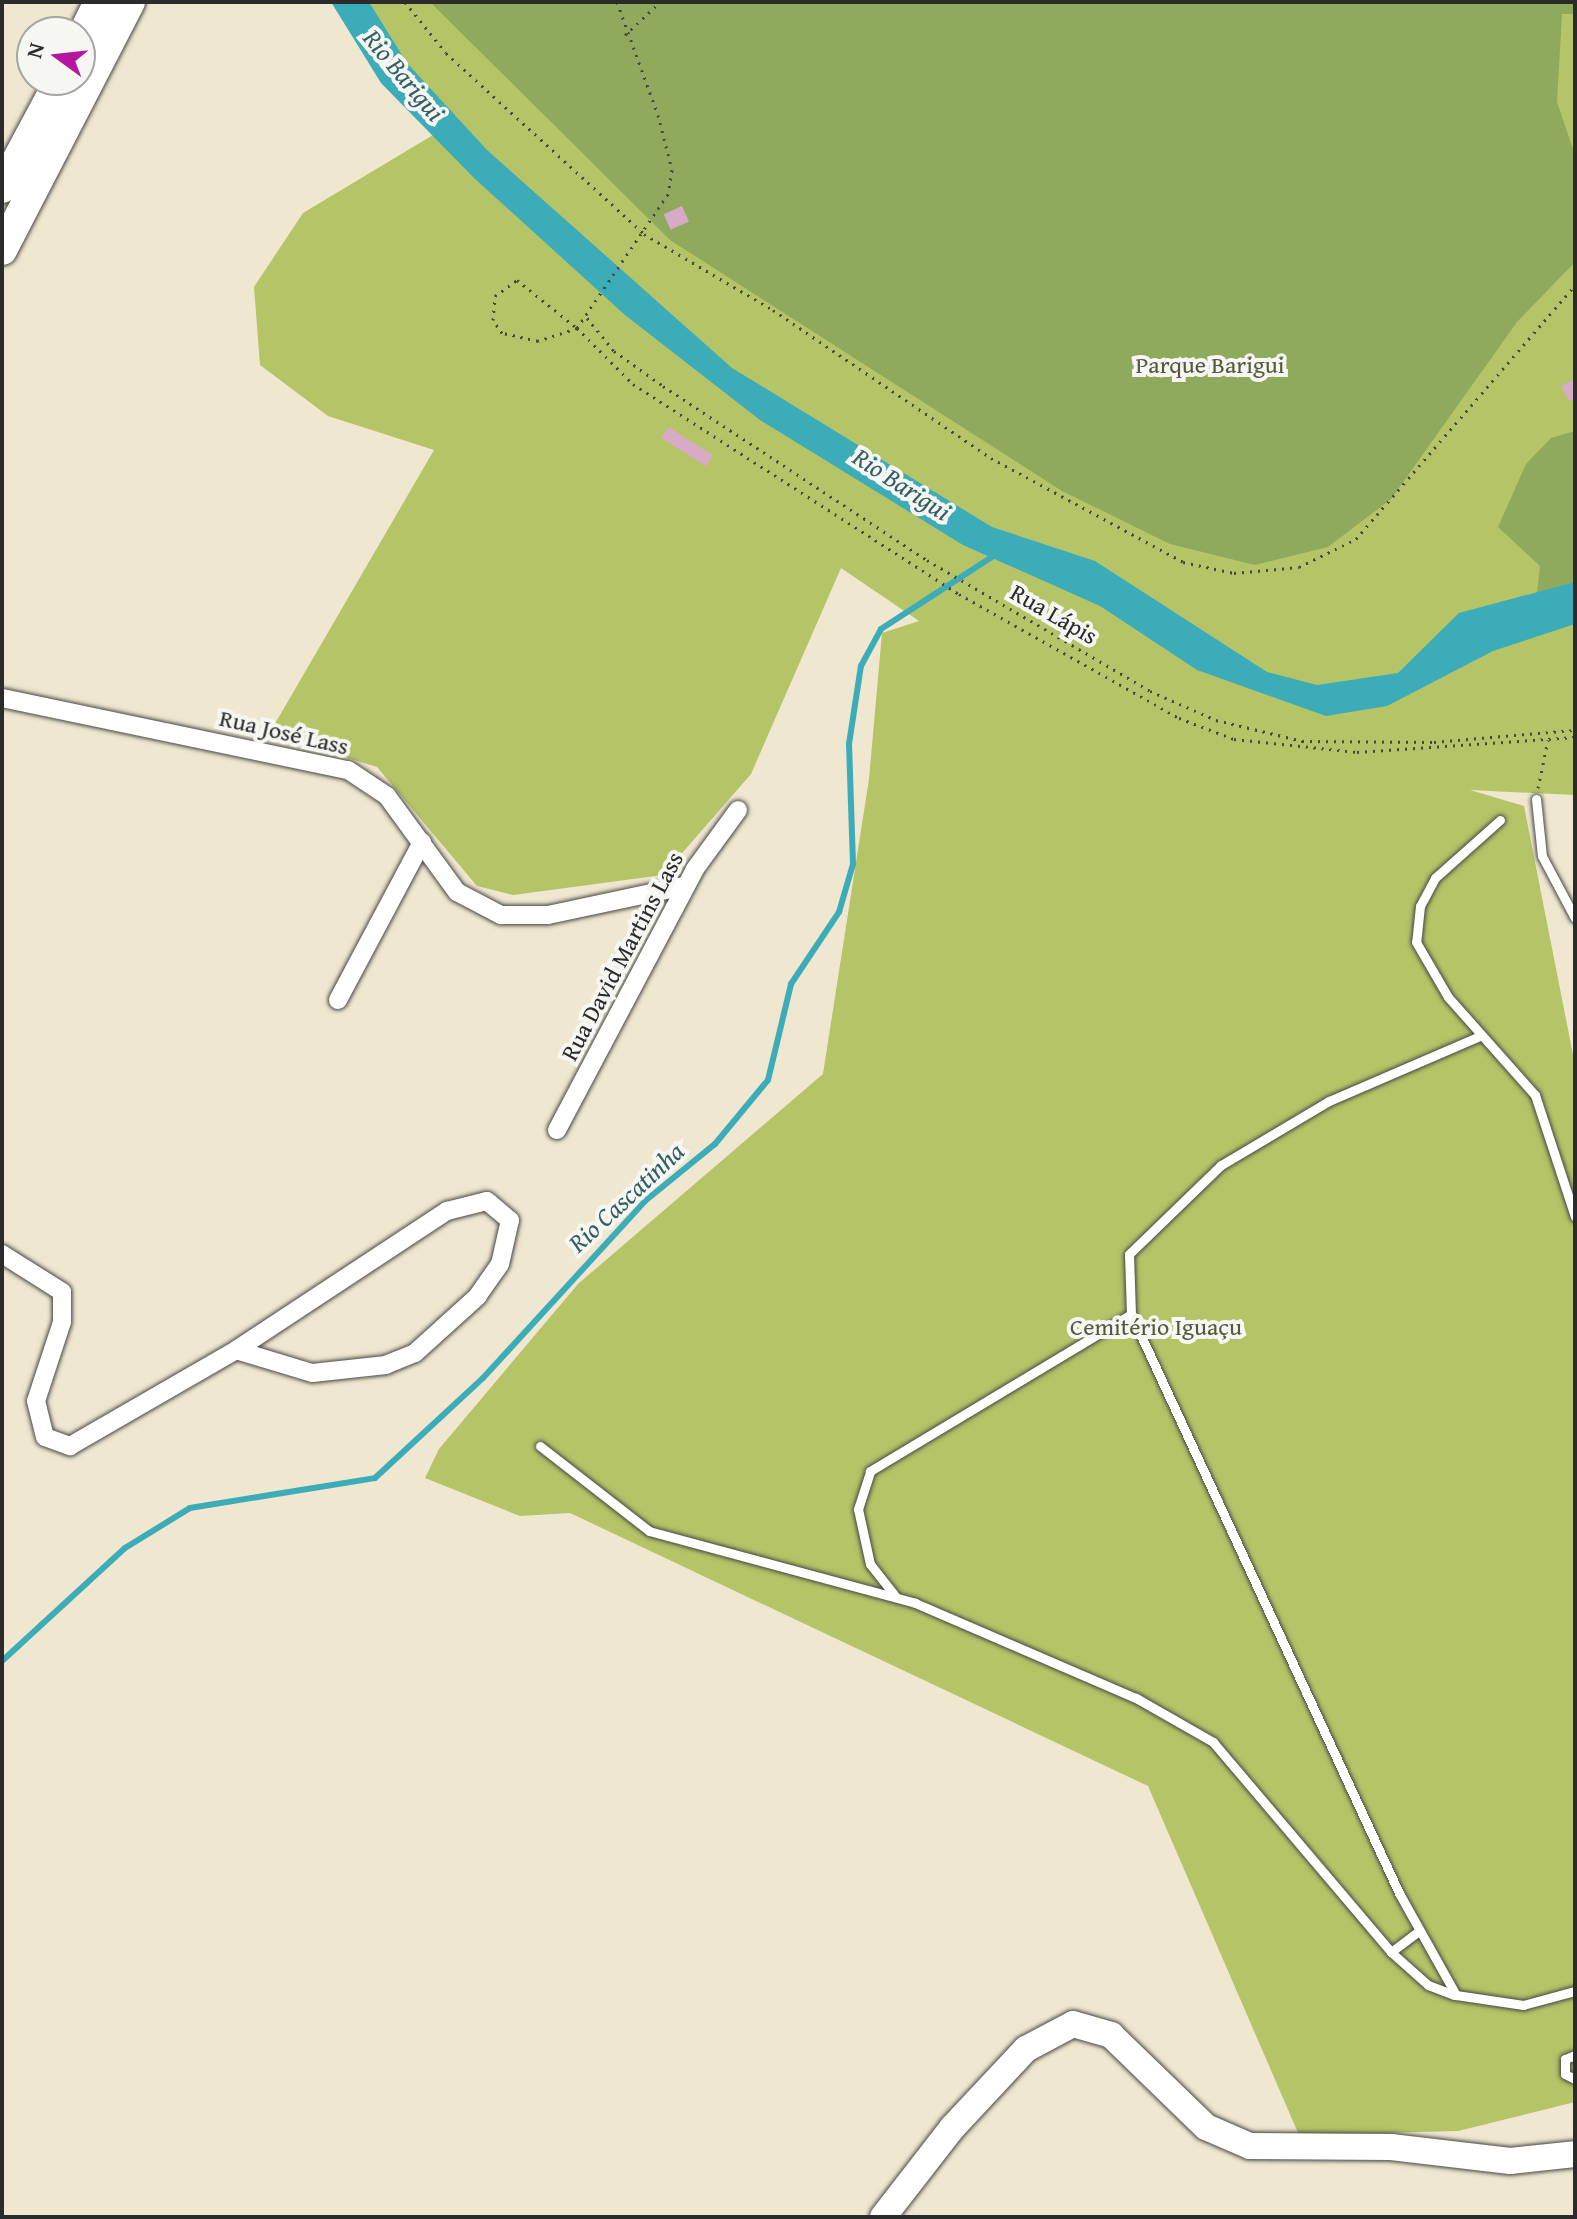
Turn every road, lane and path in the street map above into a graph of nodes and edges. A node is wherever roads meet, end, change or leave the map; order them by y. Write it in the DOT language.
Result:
graph roads {
  1 [pos="111,2"];
  2 [pos="130,2"];
  3 [pos="405,2"];
  4 [pos="617,2"];
  5 [pos="660,2"];
  6 [pos="624,35"];
  7 [pos="98,68"];
  8 [pos="51,96"];
  9 [pos="2,188"];
  10 [pos="644,234"];
  11 [pos="2,250"];
  12 [pos="1575,285"];
  13 [pos="587,318"];
  14 [pos="577,328"];
  15 [pos="2,698"];
  16 [pos="1575,730"];
  17 [pos="1575,737"];
  18 [pos="1548,740"];
  19 [pos="1536,799"];
  20 [pos="738,810"];
  21 [pos="1500,820"];
  22 [pos="422,842"];
  23 [pos="685,886"];
  24 [pos="1575,918"];
  25 [pos="338,1000"];
  26 [pos="1480,1036"];
  27 [pos="557,1130"];
  28 [pos="1575,1217"];
  29 [pos="2,1254"];
  30 [pos="1131,1314"];
  31 [pos="236,1350"];
  32 [pos="540,1446"];
  33 [pos="896,1597"];
  34 [pos="1419,1931"];
  35 [pos="1391,1952"];
  36 [pos="1575,1991"];
  37 [pos="1456,1995"];
  38 [pos="1575,2055"];
  39 [pos="1575,2079"];
  40 [pos="1575,2154"];
  41 [pos="883,2217"];
  1 -- 7 [label="main road"];
  2 -- 7 [label="main road"];
  3 -- 10 [label="path"];
  4 -- 6 [label="path"];
  5 -- 6 [label="path"];
  6 -- 10 [label="path"];
  7 -- 11 [label="main road"];
  8 -- 9 [label="main road"];
  10 -- 12 [label="path"];
  10 -- 13 [label="path"];
  13 -- 14 [label="path"];
  13 -- 16 [label="path, Rua Lápis"];
  14 -- 14 [label="path"];
  14 -- 18 [label="path"];
  15 -- 22 [label="street, Rua José Lass"];
  17 -- 18 [label="path"];
  18 -- 19 [label="path"];
  19 -- 24 [label="lane"];
  20 -- 23 [label="street, Rua David Martins Lass"];
  21 -- 26 [label="lane"];
  22 -- 23 [label="street, Rua José Lass"];
  22 -- 25 [label="street"];
  23 -- 27 [label="street, Rua David Martins Lass"];
  26 -- 28 [label="lane"];
  26 -- 30 [label="lane"];
  29 -- 31 [label="street"];
  30 -- 33 [label="lane"];
  30 -- 34 [label="lane"];
  31 -- 31 [label="street"];
  32 -- 33 [label="lane"];
  33 -- 35 [label="lane"];
  34 -- 35 [label="lane"];
  34 -- 37 [label="lane"];
  35 -- 37 [label="lane"];
  36 -- 37 [label="lane"];
  38 -- 39 [label="lane"];
  40 -- 41 [label="main road"];
}
